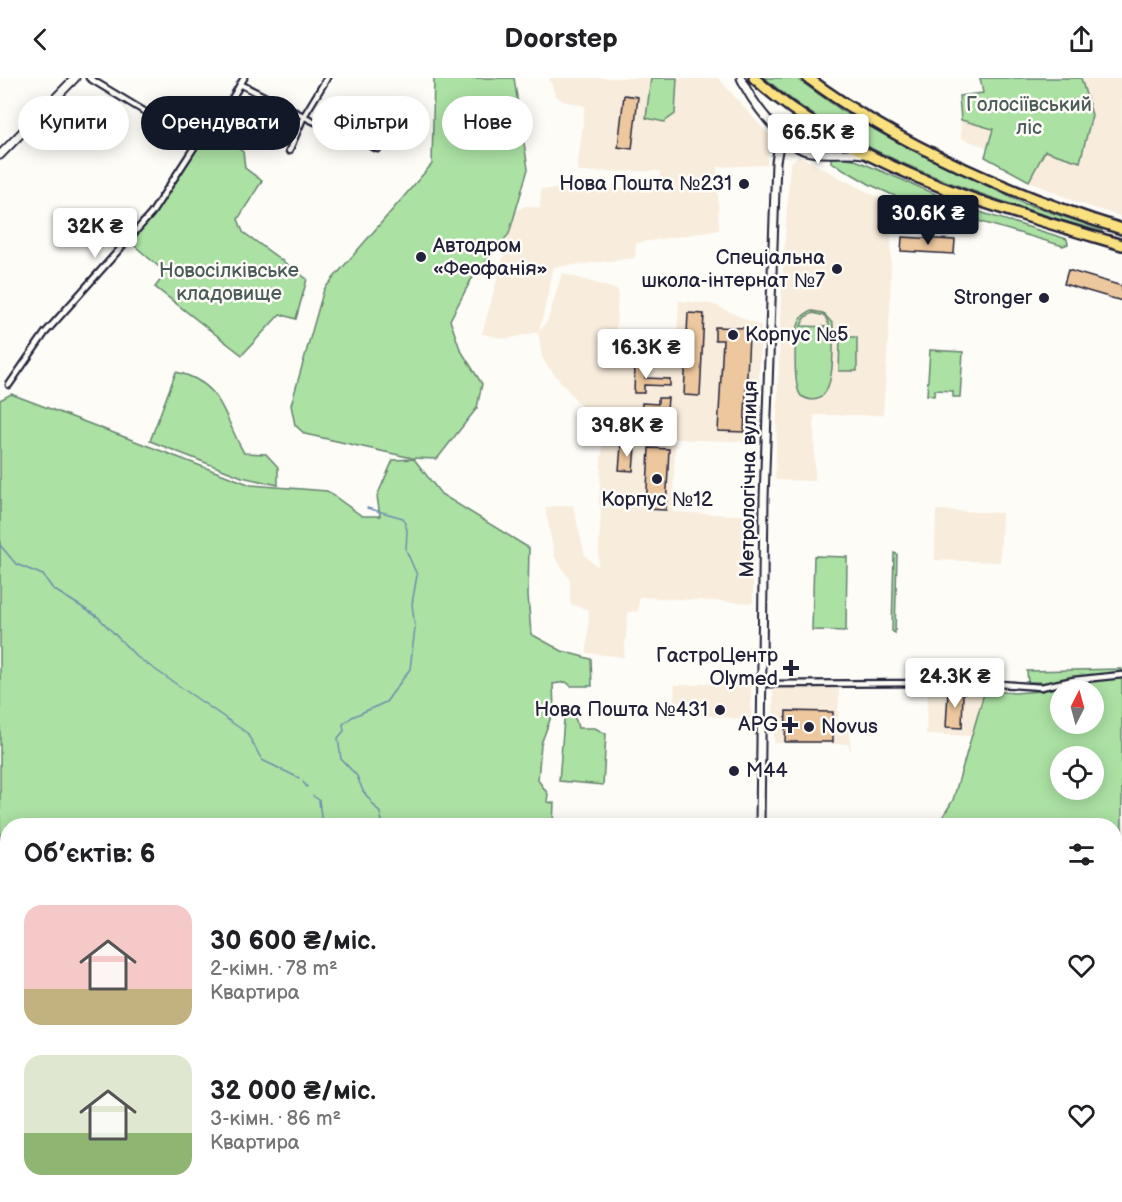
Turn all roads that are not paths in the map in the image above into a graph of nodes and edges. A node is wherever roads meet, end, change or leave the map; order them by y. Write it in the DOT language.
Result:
graph roads {
  1 [pos="75,78"];
  2 [pos="89,78"];
  3 [pos="244,78"];
  4 [pos="327,78"];
  5 [pos="741,78"];
  6 [pos="754,78"];
  7 [pos="808,78"];
  8 [pos="240,84"];
  9 [pos="233,96"];
  10 [pos="141,109"];
  11 [pos="304,116"];
  12 [pos="312,120"];
  13 [pos="781,134"];
  14 [pos="192,150"];
  15 [pos="289,151"];
  16 [pos="0,155"];
  17 [pos="872,156"];
  18 [pos="1122,229"];
  19 [pos="1122,246"];
  20 [pos="9,385"];
  21 [pos="1122,675"];
  22 [pos="762,684"];
  23 [pos="760,818"];
  1 -- 16 [label="street"];
  2 -- 10 [label="street"];
  3 -- 8 [label="street"];
  4 -- 11 [label="street"];
  5 -- 13 [label="street"];
  6 -- 17 [label="highway"];
  7 -- 18 [label="highway"];
  8 -- 9 [label="street"];
  8 -- 11 [label="street"];
  11 -- 12 [label="street"];
  11 -- 15 [label="street"];
  13 -- 17 [label="street"];
  13 -- 22 [label="street, Метрологічна вулиця"];
  14 -- 20 [label="street"];
  17 -- 19 [label="highway"];
  21 -- 22 [label="street"];
  22 -- 23 [label="street, Метрологічна вулиця"];
}
